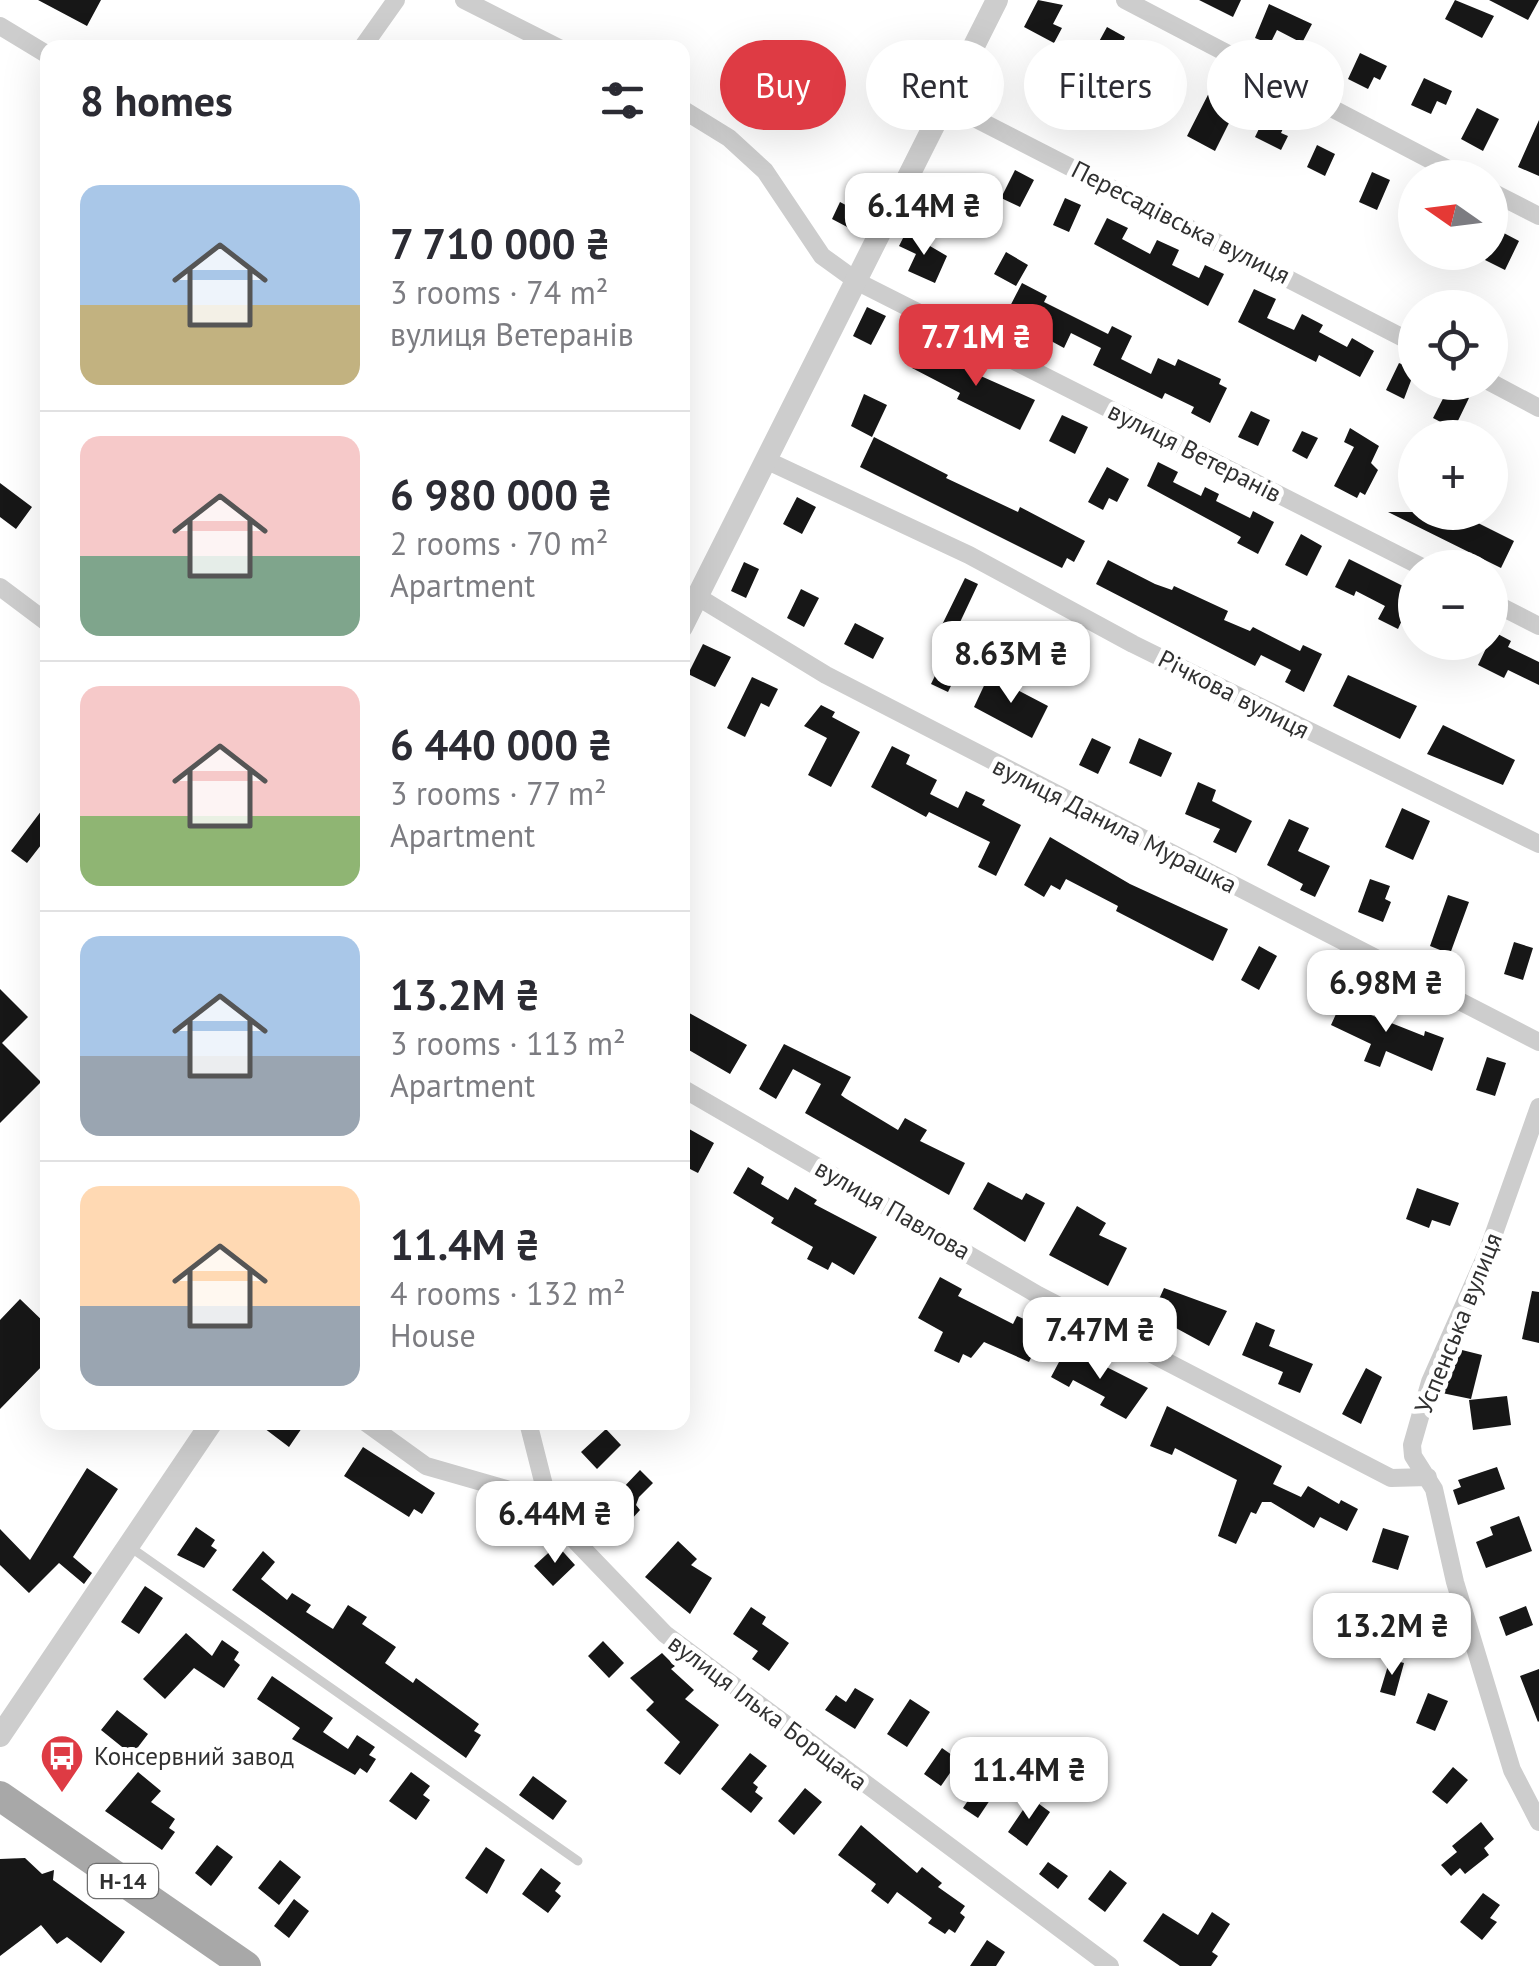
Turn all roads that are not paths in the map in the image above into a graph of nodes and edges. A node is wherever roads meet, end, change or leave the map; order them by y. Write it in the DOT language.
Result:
graph roads {
  1 [pos="396,0"];
  2 [pos="997,0"];
  3 [pos="1125,0"];
  4 [pos="472,1"];
  5 [pos="0,26"];
  6 [pos="368,40"];
  7 [pos="544,40"];
  8 [pos="977,40"];
  9 [pos="40,50"];
  10 [pos="690,114"];
  11 [pos="931,130"];
  12 [pos="999,130"];
  13 [pos="1430,160"];
  14 [pos="1508,200"];
  15 [pos="1539,216"];
  16 [pos="858,282"];
  17 [pos="1398,335"];
  18 [pos="1508,392"];
  19 [pos="1539,408"];
  20 [pos="768,461"];
  21 [pos="1398,555"];
  22 [pos="0,587"];
  23 [pos="698,598"];
  24 [pos="1508,610"];
  25 [pos="690,613"];
  26 [pos="40,617"];
  27 [pos="1539,626"];
  28 [pos="1539,844"];
  29 [pos="1539,1042"];
  30 [pos="690,1093"];
  31 [pos="1539,1107"];
  32 [pos="207,1430"];
  33 [pos="375,1430"];
  34 [pos="530,1430"];
  35 [pos="1428,1478"];
  36 [pos="548,1501"];
  37 [pos="129,1546"];
  38 [pos="0,1736"];
  39 [pos="0,1796"];
  40 [pos="1539,1822"];
  41 [pos="578,1861"];
  42 [pos="246,1966"];
  43 [pos="1110,1966"];
  1 -- 6 [label="street"];
  2 -- 8 [label="street"];
  3 -- 13 [label="street"];
  4 -- 7 [label="street"];
  5 -- 9 [label="street"];
  10 -- 16 [label="street, вулиця Ветеранів"];
  11 -- 16 [label="street"];
  12 -- 17 [label="street, Пересадівська вулиця"];
  14 -- 15 [label="street"];
  16 -- 20 [label="street"];
  16 -- 21 [label="street, вулиця Ветеранів"];
  18 -- 19 [label="street"];
  20 -- 23 [label="street"];
  20 -- 28 [label="street, Річкова вулиця"];
  22 -- 26 [label="street"];
  23 -- 25 [label="street"];
  23 -- 29 [label="street, вулиця Данила Мурашка"];
  24 -- 27 [label="street"];
  30 -- 35 [label="street, вулиця Павлова"];
  31 -- 35 [label="street, Успенська вулиця"];
  32 -- 37 [label="street"];
  33 -- 36 [label="street"];
  34 -- 36 [label="street, вулиця Ілька Борщака"];
  35 -- 40 [label="street, Успенська вулиця"];
  36 -- 43 [label="street, вулиця Ілька Борщака"];
  37 -- 38 [label="street"];
  37 -- 41 [label="lane"];
  39 -- 42 [label="main road, Н-14"];
}
